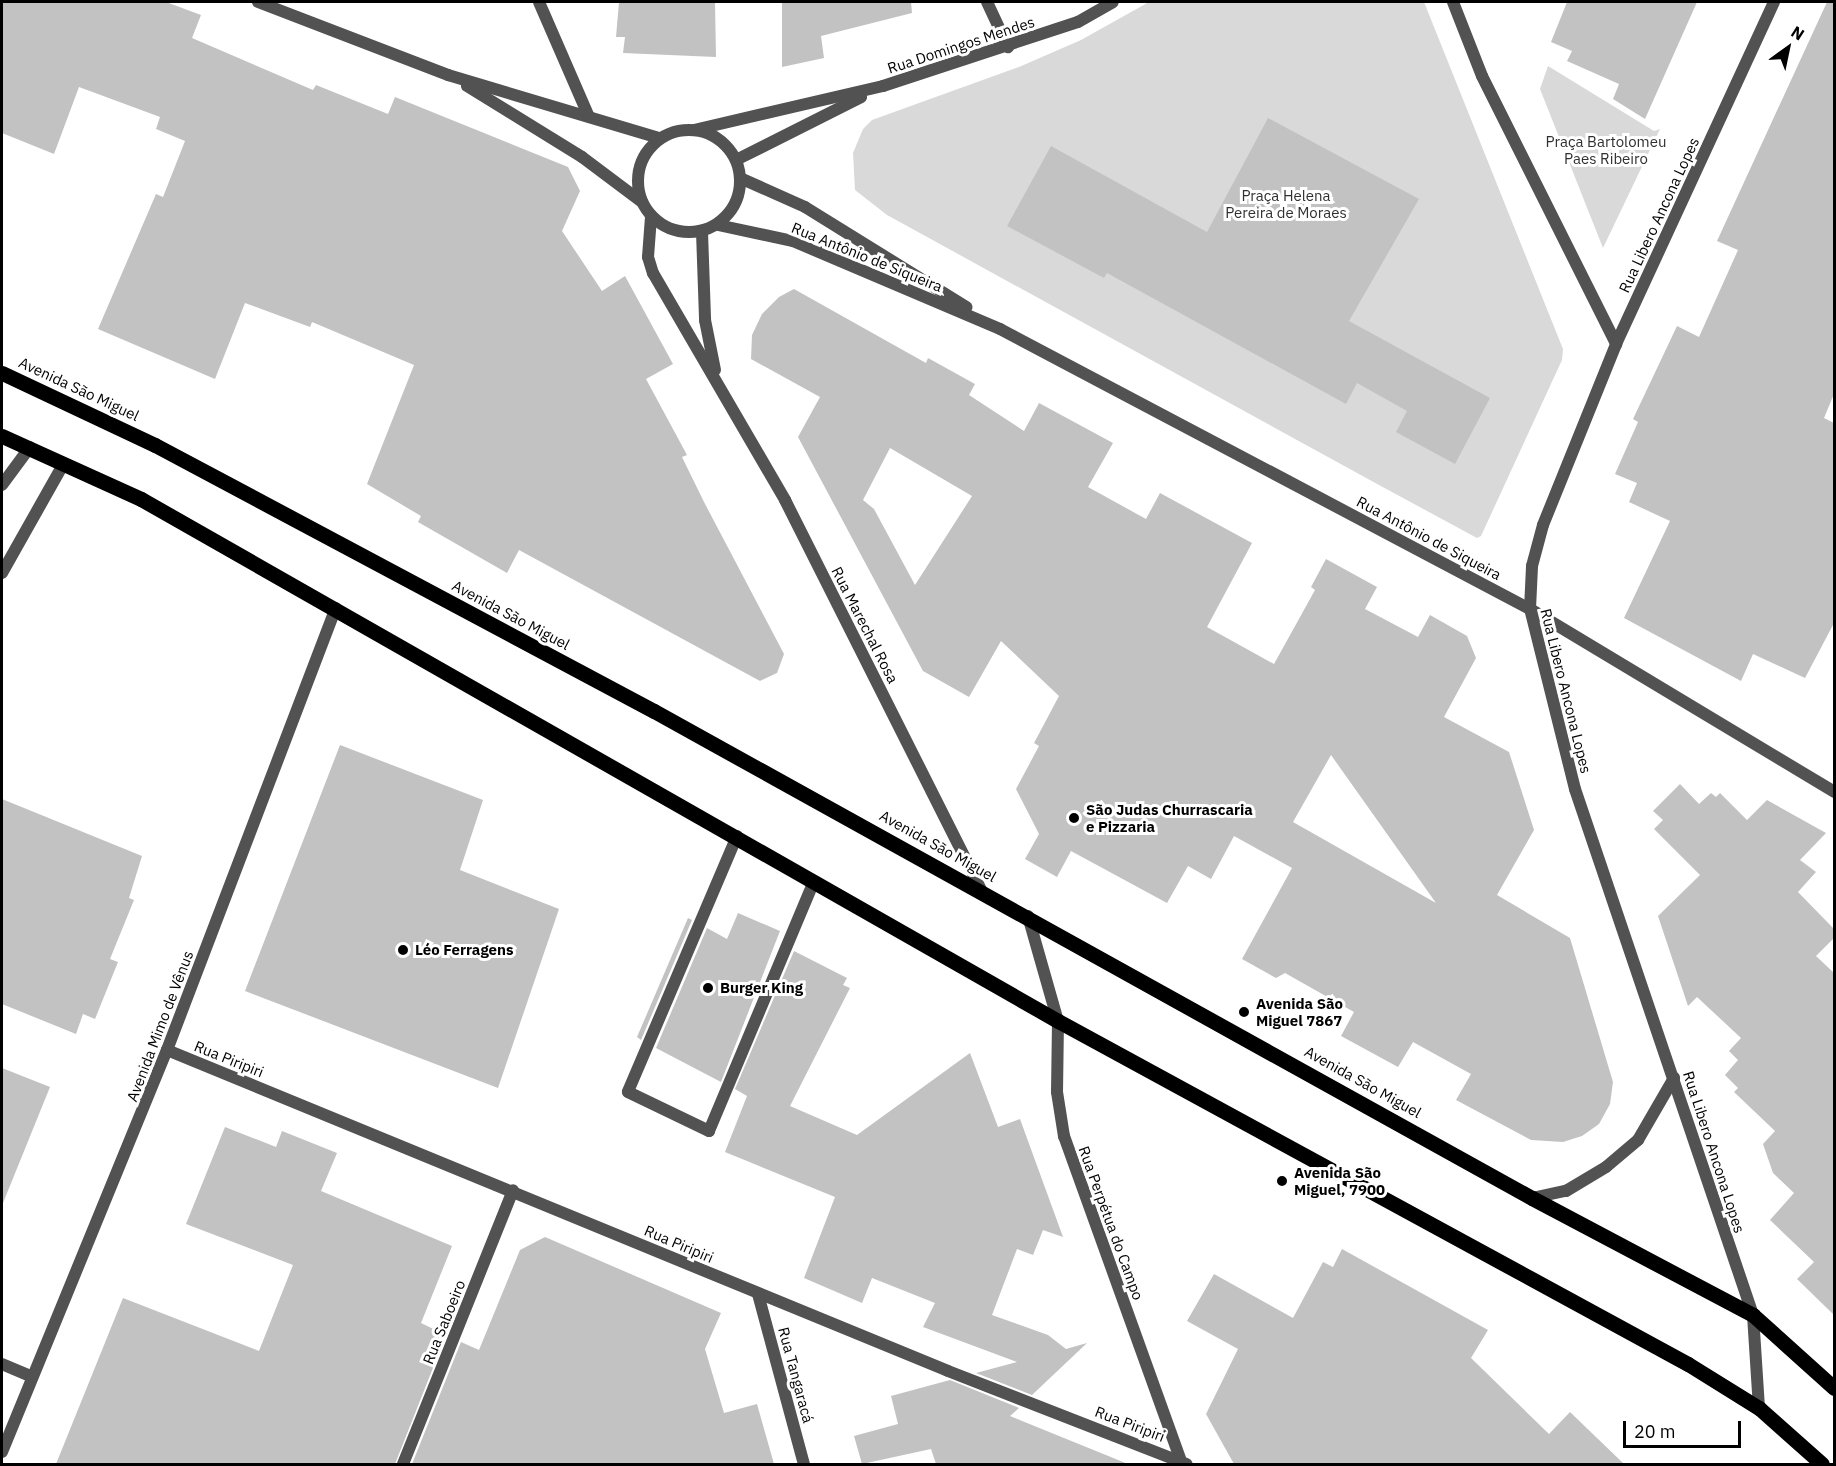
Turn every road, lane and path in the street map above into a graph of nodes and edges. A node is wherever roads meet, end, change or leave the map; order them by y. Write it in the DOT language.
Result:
graph roads {
  1 [pos="258,2"];
  2 [pos="539,2"];
  3 [pos="987,2"];
  4 [pos="1113,2"];
  5 [pos="1453,2"];
  6 [pos="1774,2"];
  7 [pos="1008,47"];
  8 [pos="448,75"];
  9 [pos="884,87"];
  10 [pos="589,117"];
  11 [pos="694,130"];
  12 [pos="660,138"];
  13 [pos="736,160"];
  14 [pos="740,178"];
  15 [pos="642,202"];
  16 [pos="651,217"];
  17 [pos="718,225"];
  18 [pos="702,232"];
  19 [pos="1000,329"];
  20 [pos="1616,344"];
  21 [pos="2,373"];
  22 [pos="717,377"];
  23 [pos="2,436"];
  24 [pos="30,447"];
  25 [pos="64,463"];
  26 [pos="2,485"];
  27 [pos="2,573"];
  28 [pos="336,608"];
  29 [pos="1530,609"];
  30 [pos="1834,792"];
  31 [pos="737,836"];
  32 [pos="814,881"];
  33 [pos="981,890"];
  34 [pos="1028,916"];
  35 [pos="1058,1021"];
  36 [pos="167,1050"];
  37 [pos="1674,1078"];
  38 [pos="513,1190"];
  39 [pos="1532,1197"];
  40 [pos="758,1294"];
  41 [pos="1752,1315"];
  42 [pos="2,1364"];
  43 [pos="32,1377"];
  44 [pos="1834,1388"];
  45 [pos="1759,1408"];
  46 [pos="2,1452"];
  47 [pos="1183,1463"];
  48 [pos="403,1464"];
  49 [pos="804,1464"];
  50 [pos="1822,1464"];
  1 -- 8 [label="street"];
  2 -- 10 [label="street"];
  3 -- 7 [label="street"];
  4 -- 7 [label="street, Rua Domingos Mendes"];
  5 -- 20 [label="street"];
  6 -- 20 [label="street, Rua Libero Ancona Lopes"];
  7 -- 9 [label="street, Rua Domingos Mendes"];
  8 -- 10 [label="street"];
  8 -- 15 [label="street"];
  9 -- 11 [label="street, Rua Domingos Mendes"];
  9 -- 13 [label="street, Rua Domingos Mendes"];
  10 -- 12 [label="street"];
  11 -- 12 [label="street"];
  11 -- 13 [label="street"];
  12 -- 15 [label="street"];
  13 -- 14 [label="street"];
  14 -- 17 [label="street"];
  14 -- 19 [label="street, Rua Antônio de Siqueira"];
  15 -- 16 [label="street"];
  16 -- 18 [label="street"];
  16 -- 22 [label="street, Rua Marechal Rosa"];
  17 -- 18 [label="street"];
  17 -- 19 [label="street, Rua Antônio de Siqueira"];
  18 -- 22 [label="street, Rua Marechal Rosa"];
  19 -- 29 [label="street, Rua Antônio de Siqueira"];
  20 -- 29 [label="street, Rua Libero Ancona Lopes"];
  21 -- 33 [label="main road, Avenida São Miguel"];
  22 -- 33 [label="street, Rua Marechal Rosa"];
  23 -- 24 [label="main road"];
  24 -- 25 [label="main road"];
  24 -- 26 [label="street"];
  25 -- 27 [label="street"];
  25 -- 28 [label="main road"];
  28 -- 31 [label="main road"];
  28 -- 36 [label="street, Avenida Mimo de Vênus"];
  29 -- 30 [label="street, Rua Antônio de Siqueira"];
  29 -- 37 [label="street, Rua Libero Ancona Lopes"];
  31 -- 32 [label="main road"];
  31 -- 32 [label="street"];
  32 -- 35 [label="main road"];
  33 -- 34 [label="main road, Avenida São Miguel"];
  34 -- 35 [label="street, Rua Perpétua do Campo"];
  34 -- 39 [label="main road, Avenida São Miguel"];
  35 -- 45 [label="main road"];
  35 -- 47 [label="street, Rua Perpétua do Campo"];
  36 -- 38 [label="street, Rua Piripiri"];
  36 -- 43 [label="street, Avenida Mimo de Vênus"];
  37 -- 39 [label="street"];
  37 -- 41 [label="street, Rua Libero Ancona Lopes"];
  38 -- 40 [label="street, Rua Piripiri"];
  38 -- 48 [label="street, Rua Saboeiro"];
  39 -- 41 [label="main road, Avenida São Miguel"];
  40 -- 47 [label="street, Rua Piripiri"];
  40 -- 49 [label="street, Rua Tangaracá"];
  41 -- 44 [label="main road, Avenida São Miguel"];
  41 -- 45 [label="street, Rua Libero Ancona Lopes"];
  42 -- 43 [label="street"];
  43 -- 46 [label="street, Avenida Mimo de Vênus"];
  45 -- 50 [label="main road"];
}
